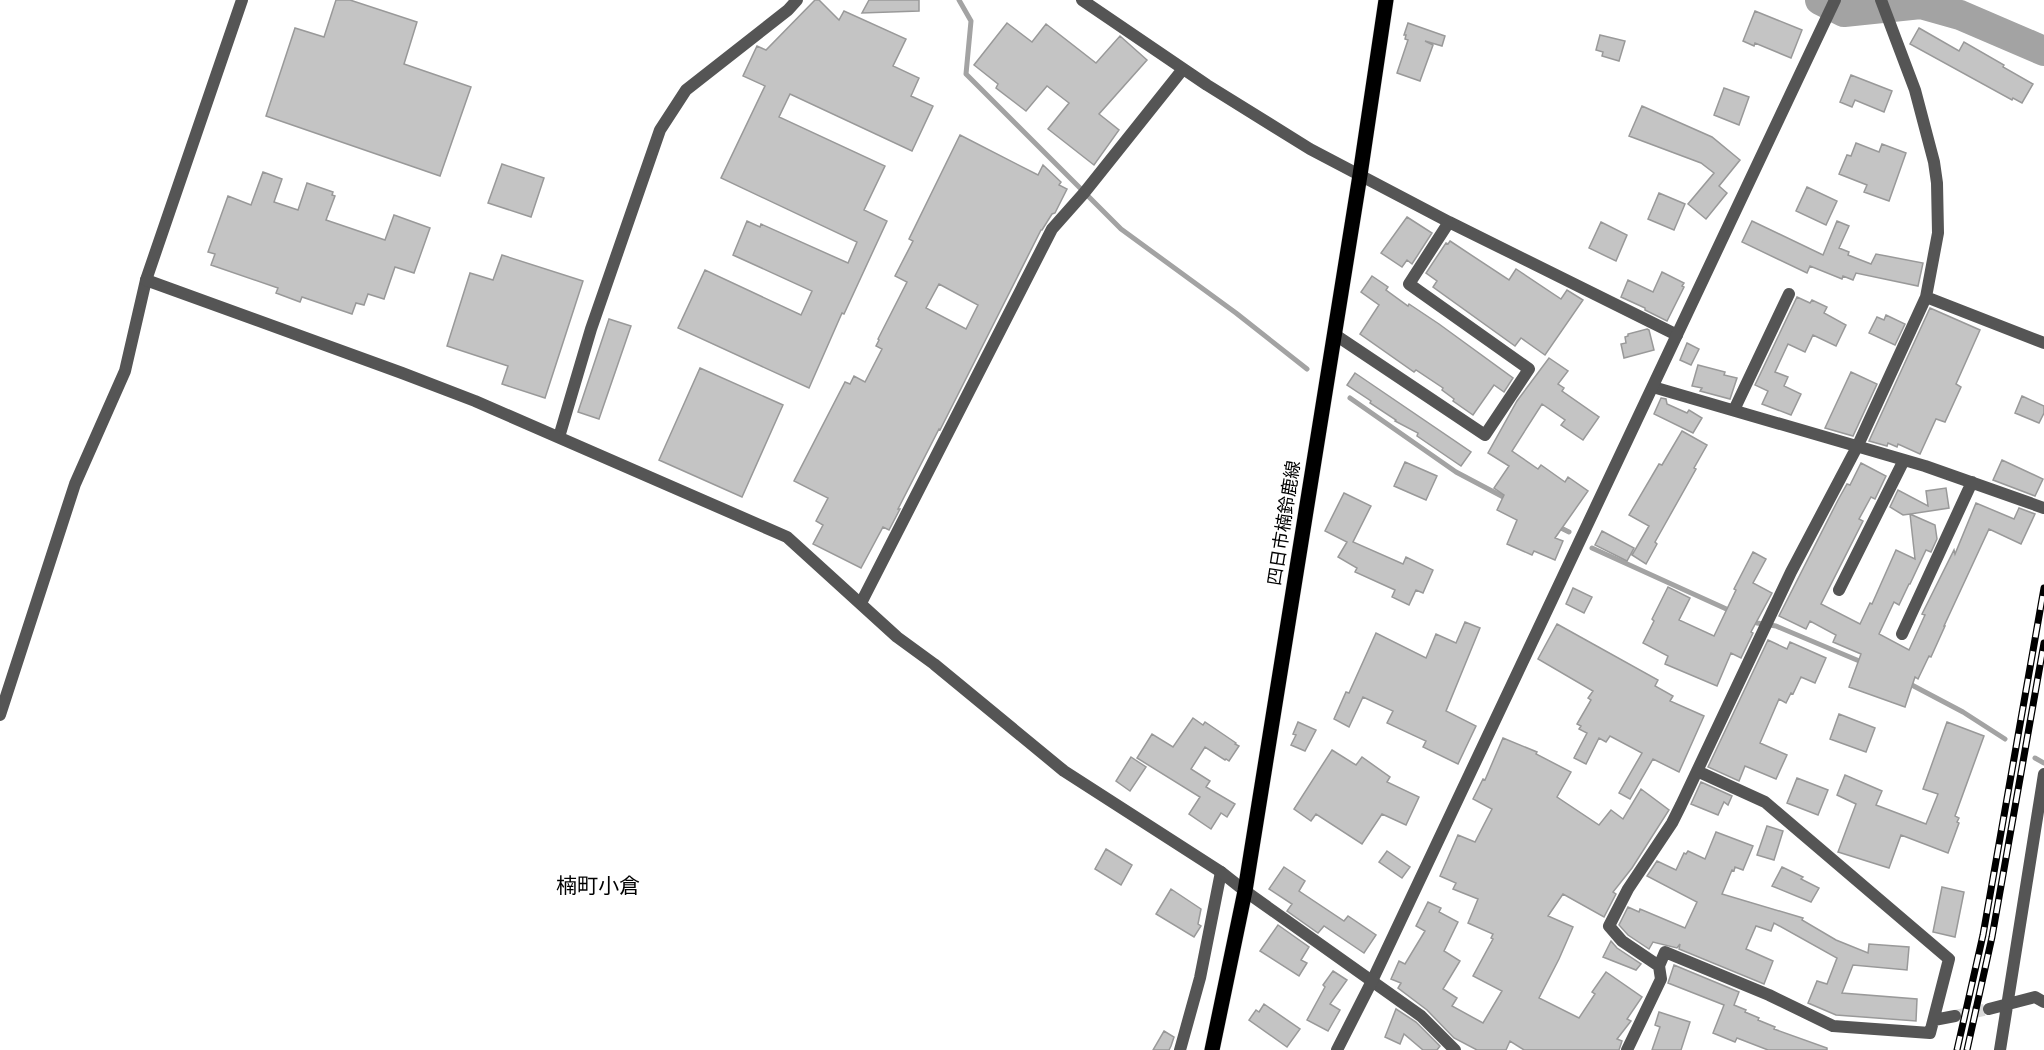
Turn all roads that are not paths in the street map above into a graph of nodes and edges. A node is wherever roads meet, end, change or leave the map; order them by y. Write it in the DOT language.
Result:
graph roads {
  1 [pos="242,0"];
  2 [pos="797,0"];
  3 [pos="1082,0"];
  4 [pos="1386,0"];
  5 [pos="1835,0"];
  6 [pos="1881,0"];
  7 [pos="1183,69"];
  8 [pos="1360,175"];
  9 [pos="1449,222"];
  10 [pos="146,280"];
  11 [pos="1789,294"];
  12 [pos="1926,297"];
  13 [pos="1334,334"];
  14 [pos="1677,335"];
  15 [pos="2044,343"];
  16 [pos="1653,387"];
  17 [pos="1734,410"];
  18 [pos="559,437"];
  19 [pos="1858,445"];
  20 [pos="1904,460"];
  21 [pos="1972,482"];
  22 [pos="2044,508"];
  23 [pos="1839,590"];
  24 [pos="861,603"];
  25 [pos="1902,634"];
  26 [pos="0,715"];
  27 [pos="1697,771"];
  28 [pos="2044,774"];
  29 [pos="1221,872"];
  30 [pos="1245,891"];
  31 [pos="1659,966"];
  32 [pos="1372,981"];
  33 [pos="2044,1002"];
  34 [pos="2007,1006"];
  35 [pos="1989,1009"];
  36 [pos="1955,1016"];
  37 [pos="1934,1020"];
  38 [pos="1180,1050"];
  39 [pos="1212,1050"];
  40 [pos="1336,1050"];
  41 [pos="1455,1050"];
  42 [pos="1627,1050"];
  43 [pos="2001,1050"];
  1 -- 10 [label="street"];
  2 -- 18 [label="street"];
  3 -- 7 [label="street"];
  4 -- 8 [label="main road, 四日市楠鈴鹿線"];
  5 -- 14 [label="street"];
  6 -- 12 [label="street"];
  7 -- 8 [label="street"];
  7 -- 24 [label="street"];
  8 -- 9 [label="street"];
  8 -- 13 [label="main road, 四日市楠鈴鹿線"];
  9 -- 13 [label="street"];
  9 -- 14 [label="street"];
  10 -- 18 [label="street"];
  10 -- 26 [label="street"];
  11 -- 17 [label="street"];
  12 -- 15 [label="street"];
  12 -- 19 [label="street"];
  13 -- 30 [label="main road, 四日市楠鈴鹿線"];
  14 -- 16 [label="street"];
  16 -- 17 [label="street"];
  16 -- 32 [label="street"];
  17 -- 19 [label="street"];
  18 -- 24 [label="street"];
  19 -- 20 [label="street"];
  19 -- 27 [label="street"];
  20 -- 21 [label="street"];
  20 -- 23 [label="street"];
  21 -- 22 [label="street"];
  21 -- 25 [label="street"];
  24 -- 29 [label="street"];
  27 -- 31 [label="street"];
  27 -- 37 [label="street"];
  28 -- 34 [label="street"];
  29 -- 30 [label="street"];
  29 -- 38 [label="street"];
  30 -- 32 [label="street"];
  30 -- 39 [label="main road, 四日市楠鈴鹿線"];
  31 -- 37 [label="street"];
  31 -- 42 [label="street"];
  32 -- 40 [label="street"];
  32 -- 41 [label="street"];
  33 -- 34 [label="street"];
  34 -- 35 [label="street"];
  34 -- 43 [label="street"];
  36 -- 37 [label="street"];
}
